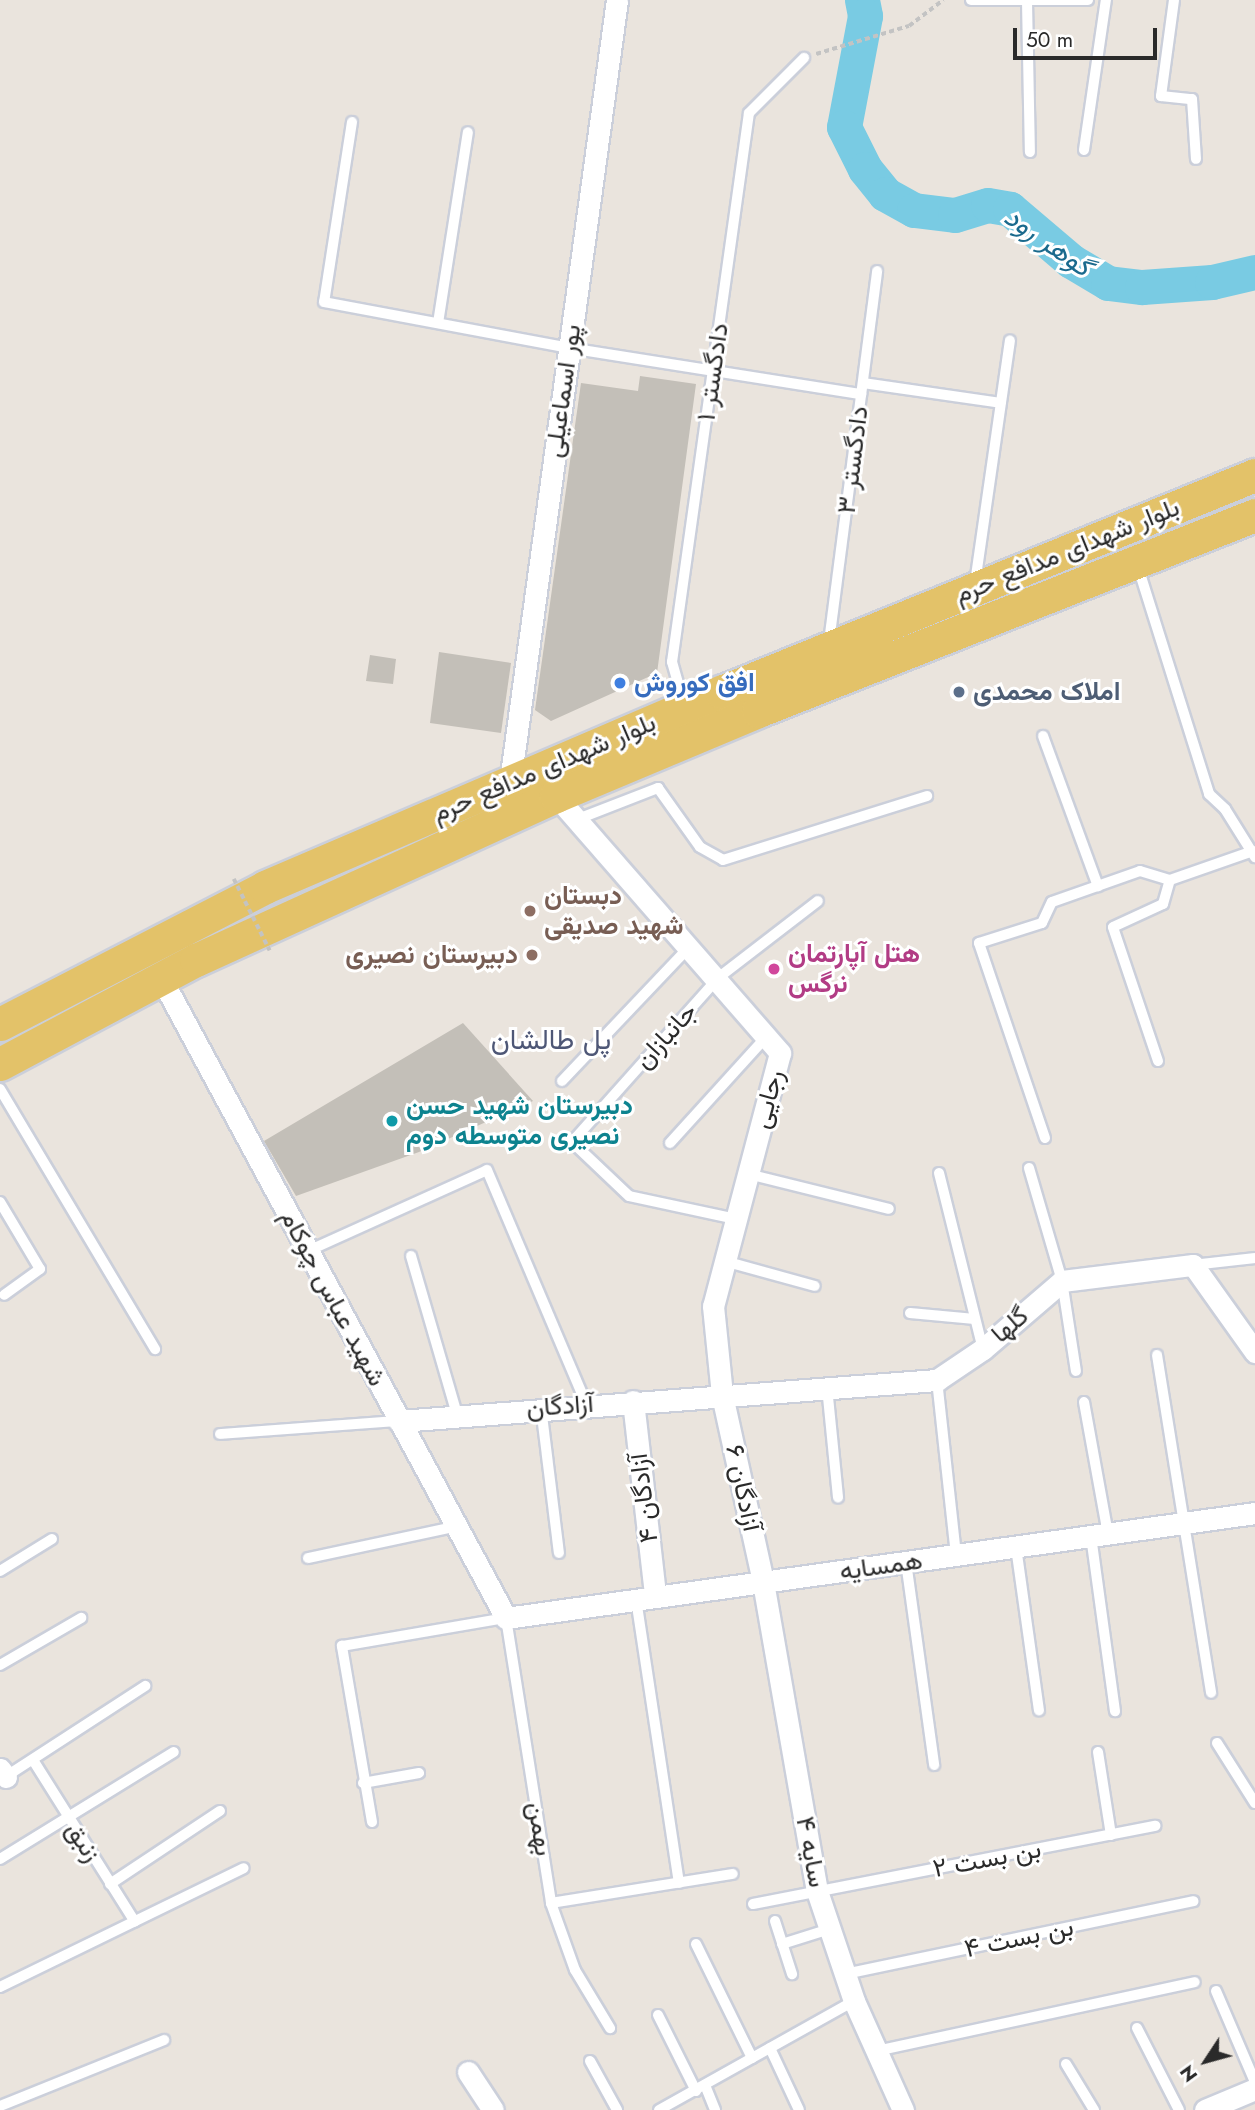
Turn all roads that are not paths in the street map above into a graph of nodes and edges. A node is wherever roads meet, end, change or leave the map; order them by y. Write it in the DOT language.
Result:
graph roads {
  1 [pos="617,0"];
  2 [pos="971,0"];
  3 [pos="1088,0"];
  4 [pos="1105,0"];
  5 [pos="1174,0"];
  6 [pos="1027,1"];
  7 [pos="804,58"];
  8 [pos="352,122"];
  9 [pos="468,132"];
  10 [pos="1084,150"];
  11 [pos="1030,152"];
  12 [pos="1196,159"];
  13 [pos="877,271"];
  14 [pos="438,323"];
  15 [pos="1010,341"];
  16 [pos="569,348"];
  17 [pos="713,372"];
  18 [pos="862,388"];
  19 [pos="1001,403"];
  20 [pos="1255,475"];
  21 [pos="1255,515"];
  22 [pos="1136,561"];
  23 [pos="974,589"];
  24 [pos="828,648"];
  25 [pos="685,707"];
  26 [pos="1043,736"];
  27 [pos="510,782"];
  28 [pos="927,796"];
  29 [pos="567,808"];
  30 [pos="1254,854"];
  31 [pos="1171,880"];
  32 [pos="1098,886"];
  33 [pos="818,901"];
  34 [pos="691,946"];
  35 [pos="161,978"];
  36 [pos="718,978"];
  37 [pos="0,1024"];
  38 [pos="767,1036"];
  39 [pos="1158,1061"];
  40 [pos="0,1064"];
  41 [pos="562,1082"];
  42 [pos="0,1088"];
  43 [pos="1045,1138"];
  44 [pos="670,1143"];
  45 [pos="1029,1168"];
  46 [pos="939,1173"];
  47 [pos="748,1174"];
  48 [pos="0,1202"];
  49 [pos="889,1209"];
  50 [pos="736,1219"];
  51 [pos="308,1251"];
  52 [pos="411,1256"];
  53 [pos="1255,1258"];
  54 [pos="724,1261"];
  55 [pos="1194,1265"];
  56 [pos="1062,1281"];
  57 [pos="815,1286"];
  58 [pos="5,1296"];
  59 [pos="910,1313"];
  60 [pos="975,1319"];
  61 [pos="155,1349"];
  62 [pos="983,1349"];
  63 [pos="1255,1352"];
  64 [pos="1157,1355"];
  65 [pos="1076,1371"];
  66 [pos="937,1380"];
  67 [pos="827,1387"];
  68 [pos="722,1395"];
  69 [pos="633,1401"];
  70 [pos="1084,1402"];
  71 [pos="586,1404"];
  72 [pos="541,1407"];
  73 [pos="457,1414"];
  74 [pos="399,1421"];
  75 [pos="220,1434"];
  76 [pos="838,1497"];
  77 [pos="1255,1513"];
  78 [pos="1185,1523"];
  79 [pos="460,1526"];
  80 [pos="1099,1535"];
  81 [pos="52,1539"];
  82 [pos="1016,1547"];
  83 [pos="559,1553"];
  84 [pos="956,1555"];
  85 [pos="308,1558"];
  86 [pos="906,1562"];
  87 [pos="0,1571"];
  88 [pos="763,1581"];
  89 [pos="646,1597"];
  90 [pos="81,1618"];
  91 [pos="506,1618"];
  92 [pos="0,1665"];
  93 [pos="145,1686"];
  94 [pos="1210,1693"];
  95 [pos="1039,1710"];
  96 [pos="1115,1711"];
  97 [pos="1217,1743"];
  98 [pos="174,1752"];
  99 [pos="1098,1752"];
  100 [pos="33,1760"];
  101 [pos="934,1765"];
  102 [pos="419,1773"];
  103 [pos="2,1776"];
  104 [pos="363,1783"];
  105 [pos="1255,1803"];
  106 [pos="220,1811"];
  107 [pos="66,1817"];
  108 [pos="372,1822"];
  109 [pos="1156,1826"];
  110 [pos="1111,1835"];
  111 [pos="0,1859"];
  112 [pos="244,1868"];
  113 [pos="733,1874"];
  114 [pos="678,1883"];
  115 [pos="110,1884"];
  116 [pos="817,1891"];
  117 [pos="1193,1901"];
  118 [pos="551,1903"];
  119 [pos="753,1904"];
  120 [pos="775,1921"];
  121 [pos="135,1922"];
  122 [pos="830,1929"];
  123 [pos="696,1944"];
  124 [pos="782,1944"];
  125 [pos="792,1974"];
  126 [pos="845,1974"];
  127 [pos="1195,1982"];
  128 [pos="0,1987"];
  129 [pos="1216,1991"];
  130 [pos="854,2001"];
  131 [pos="658,2015"];
  132 [pos="610,2028"];
  133 [pos="1137,2028"];
  134 [pos="164,2040"];
  135 [pos="770,2048"];
  136 [pos="876,2051"];
  137 [pos="752,2058"];
  138 [pos="590,2061"];
  139 [pos="1066,2064"];
  140 [pos="468,2072"];
  141 [pos="700,2088"];
  142 [pos="1248,2094"];
  143 [pos="0,2106"];
  144 [pos="493,2110"];
  145 [pos="618,2110"];
  146 [pos="659,2110"];
  147 [pos="715,2110"];
  148 [pos="799,2110"];
  149 [pos="903,2110"];
  150 [pos="1094,2110"];
  151 [pos="1179,2110"];
  152 [pos="1205,2110"];
  1 -- 16 [label="street, پور اسماعیلی"];
  2 -- 6 [label="lane"];
  3 -- 6 [label="lane"];
  4 -- 10 [label="lane"];
  5 -- 12 [label="lane"];
  6 -- 11 [label="lane"];
  7 -- 17 [label="lane, دادگستر ۱"];
  8 -- 14 [label="lane"];
  9 -- 14 [label="lane"];
  13 -- 18 [label="lane, دادگستر ۳"];
  14 -- 16 [label="lane"];
  15 -- 19 [label="lane"];
  16 -- 17 [label="lane"];
  16 -- 27 [label="street, پور اسماعیلی"];
  17 -- 18 [label="lane"];
  17 -- 25 [label="lane, دادگستر ۱"];
  18 -- 19 [label="lane"];
  18 -- 24 [label="lane, دادگستر ۳"];
  19 -- 23 [label="lane"];
  20 -- 23 [label="main road, بلوار شهدای مدافع حرم"];
  21 -- 22 [label="main road, بلوار شهدای مدافع حرم"];
  22 -- 29 [label="main road, بلوار شهدای مدافع حرم"];
  22 -- 30 [label="lane"];
  23 -- 24 [label="main road, بلوار شهدای مدافع حرم"];
  24 -- 25 [label="main road, بلوار شهدای مدافع حرم"];
  25 -- 27 [label="main road, بلوار شهدای مدافع حرم"];
  26 -- 32 [label="lane"];
  27 -- 37 [label="main road, بلوار شهدای مدافع حرم"];
  28 -- 29 [label="lane"];
  29 -- 34 [label="street, رجایی"];
  29 -- 35 [label="main road, بلوار شهدای مدافع حرم"];
  30 -- 31 [label="lane"];
  31 -- 32 [label="lane"];
  31 -- 39 [label="lane"];
  32 -- 43 [label="lane"];
  33 -- 36 [label="lane, جانبازان"];
  34 -- 36 [label="street, رجایی"];
  34 -- 41 [label="lane"];
  35 -- 40 [label="main road, بلوار شهدای مدافع حرم"];
  35 -- 51 [label="street, شهید عباس چوکام"];
  36 -- 38 [label="street, رجایی"];
  36 -- 50 [label="lane, جانبازان"];
  38 -- 44 [label="lane"];
  38 -- 47 [label="street, رجایی"];
  42 -- 61 [label="lane"];
  45 -- 56 [label="lane"];
  46 -- 60 [label="lane"];
  47 -- 49 [label="lane"];
  47 -- 50 [label="street, رجایی"];
  48 -- 58 [label="lane"];
  50 -- 54 [label="street, رجایی"];
  51 -- 71 [label="lane"];
  51 -- 74 [label="street, شهید عباس چوکام"];
  52 -- 73 [label="lane"];
  53 -- 55 [label="lane"];
  54 -- 57 [label="lane"];
  54 -- 68 [label="street, رجایی"];
  55 -- 56 [label="street"];
  55 -- 63 [label="street"];
  56 -- 62 [label="street, گلها"];
  56 -- 65 [label="lane"];
  59 -- 60 [label="lane"];
  60 -- 62 [label="lane"];
  62 -- 66 [label="street, گلها"];
  64 -- 78 [label="lane"];
  66 -- 67 [label="street"];
  66 -- 84 [label="lane"];
  67 -- 68 [label="street"];
  67 -- 76 [label="lane"];
  68 -- 69 [label="street, آزادگان"];
  68 -- 88 [label="street, آزادگان ۶"];
  69 -- 71 [label="street, آزادگان"];
  69 -- 89 [label="street, آزادگان ۴"];
  70 -- 80 [label="lane"];
  71 -- 72 [label="street, آزادگان"];
  72 -- 73 [label="street, آزادگان"];
  72 -- 83 [label="lane"];
  73 -- 74 [label="street, آزادگان"];
  74 -- 75 [label="lane"];
  74 -- 79 [label="street, شهید عباس چوکام"];
  77 -- 78 [label="street, همسایه"];
  78 -- 80 [label="street, همسایه"];
  78 -- 94 [label="lane"];
  79 -- 85 [label="lane"];
  79 -- 91 [label="street, شهید عباس چوکام"];
  80 -- 82 [label="street, همسایه"];
  80 -- 96 [label="lane"];
  81 -- 87 [label="lane"];
  82 -- 84 [label="street, همسایه"];
  82 -- 95 [label="lane"];
  84 -- 86 [label="street, همسایه"];
  86 -- 88 [label="street, همسایه"];
  86 -- 101 [label="lane"];
  88 -- 89 [label="street, همسایه"];
  88 -- 116 [label="street, سایه ۴"];
  89 -- 91 [label="street, همسایه"];
  89 -- 114 [label="lane"];
  90 -- 92 [label="lane"];
  91 -- 104 [label="lane"];
  91 -- 118 [label="lane, بهمن"];
  93 -- 100 [label="lane"];
  97 -- 105 [label="lane"];
  98 -- 107 [label="lane"];
  99 -- 110 [label="lane"];
  100 -- 103 [label="lane"];
  100 -- 107 [label="lane, زنبق"];
  102 -- 104 [label="lane"];
  104 -- 108 [label="lane"];
  106 -- 115 [label="lane"];
  107 -- 111 [label="lane"];
  107 -- 115 [label="lane, زنبق"];
  109 -- 110 [label="lane, بن بست ۲"];
  110 -- 116 [label="lane, بن بست ۲"];
  112 -- 121 [label="lane"];
  113 -- 114 [label="lane"];
  114 -- 118 [label="lane"];
  115 -- 121 [label="lane, زنبق"];
  116 -- 119 [label="lane, بن بست ۲"];
  116 -- 122 [label="street, سایه ۴"];
  117 -- 126 [label="lane, بن بست ۴"];
  118 -- 132 [label="lane, بهمن"];
  120 -- 124 [label="lane"];
  121 -- 128 [label="lane"];
  122 -- 124 [label="lane"];
  122 -- 126 [label="street, سایه ۴"];
  123 -- 137 [label="lane"];
  124 -- 125 [label="lane"];
  126 -- 130 [label="street, سایه ۴"];
  127 -- 136 [label="lane"];
  129 -- 142 [label="lane"];
  130 -- 135 [label="lane"];
  130 -- 136 [label="street, سایه ۴"];
  131 -- 141 [label="lane"];
  133 -- 151 [label="lane"];
  134 -- 143 [label="lane"];
  135 -- 137 [label="lane"];
  135 -- 148 [label="lane"];
  136 -- 149 [label="street, سایه ۴"];
  137 -- 141 [label="lane"];
  138 -- 145 [label="lane"];
  139 -- 150 [label="lane"];
  140 -- 144 [label="street"];
  141 -- 146 [label="lane"];
  141 -- 147 [label="lane"];
  142 -- 152 [label="street"];
}
